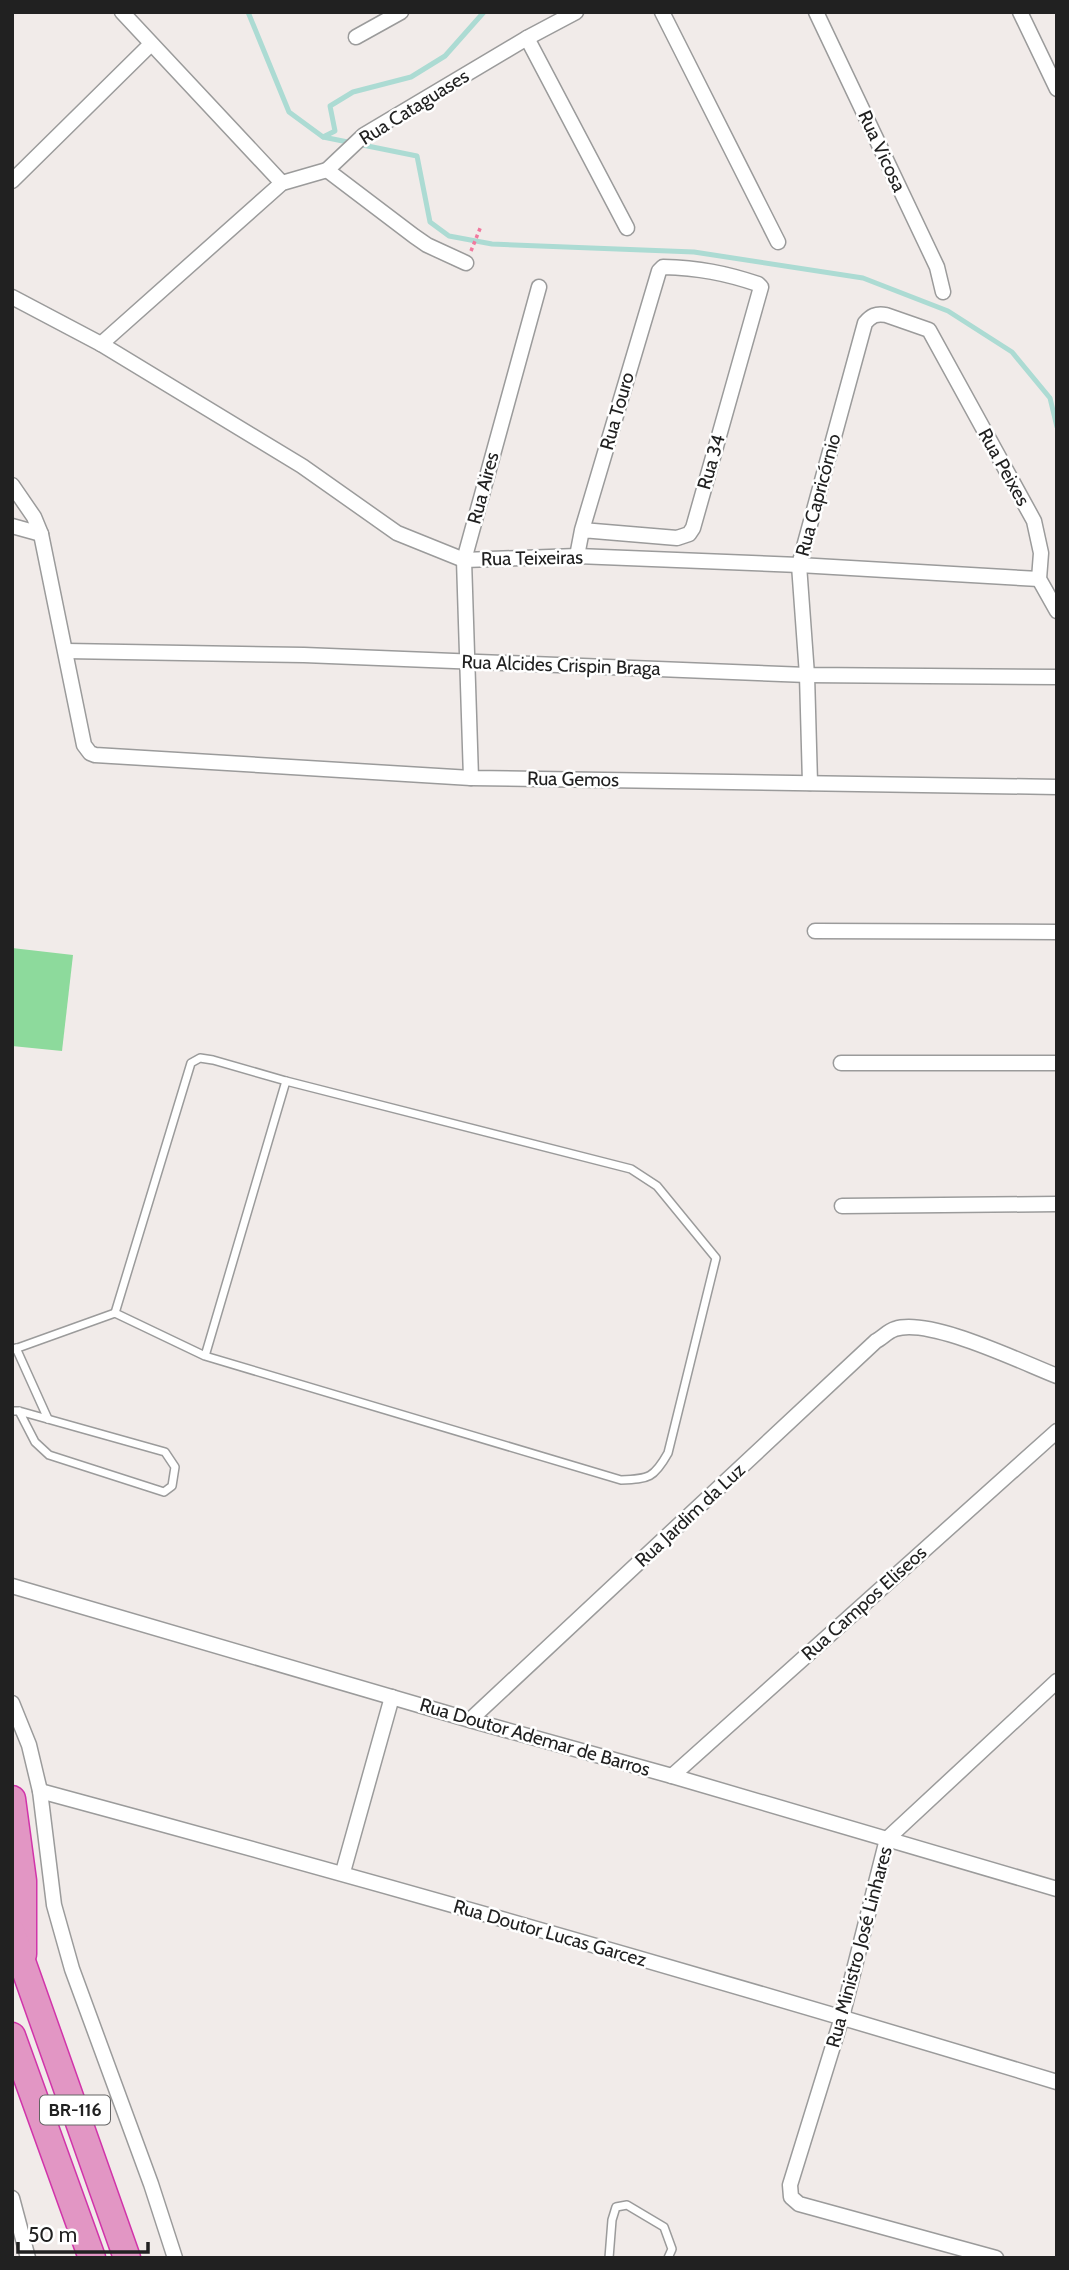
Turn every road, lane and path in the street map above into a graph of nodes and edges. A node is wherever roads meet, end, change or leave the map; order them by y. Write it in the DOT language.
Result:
graph roads {
  1 [pos="122,12"];
  2 [pos="401,12"];
  3 [pos="576,12"];
  4 [pos="662,12"];
  5 [pos="816,12"];
  6 [pos="1020,12"];
  7 [pos="356,37"];
  8 [pos="527,38"];
  9 [pos="151,44"];
  10 [pos="1057,89"];
  11 [pos="327,170"];
  12 [pos="12,181"];
  13 [pos="282,183"];
  14 [pos="481,226"];
  15 [pos="627,228"];
  16 [pos="778,242"];
  17 [pos="466,263"];
  18 [pos="760,285"];
  19 [pos="539,286"];
  20 [pos="943,292"];
  21 [pos="12,297"];
  22 [pos="929,330"];
  23 [pos="101,344"];
  24 [pos="12,485"];
  25 [pos="12,526"];
  26 [pos="582,530"];
  27 [pos="41,534"];
  28 [pos="577,556"];
  29 [pos="464,560"];
  30 [pos="799,565"];
  31 [pos="1039,579"];
  32 [pos="1057,611"];
  33 [pos="66,651"];
  34 [pos="466,662"];
  35 [pos="807,675"];
  36 [pos="1057,677"];
  37 [pos="471,778"];
  38 [pos="810,783"];
  39 [pos="1057,787"];
  40 [pos="814,931"];
  41 [pos="1057,932"];
  42 [pos="841,1063"];
  43 [pos="1057,1063"];
  44 [pos="286,1081"];
  45 [pos="1057,1204"];
  46 [pos="842,1206"];
  47 [pos="115,1313"];
  48 [pos="14,1349"];
  49 [pos="205,1356"];
  50 [pos="1057,1376"];
  51 [pos="16,1411"];
  52 [pos="48,1419"];
  53 [pos="1057,1431"];
  54 [pos="12,1586"];
  55 [pos="1057,1681"];
  56 [pos="392,1697"];
  57 [pos="12,1703"];
  58 [pos="470,1720"];
  59 [pos="672,1776"];
  60 [pos="40,1791"];
  61 [pos="12,1799"];
  62 [pos="887,1839"];
  63 [pos="343,1872"];
  64 [pos="1057,1889"];
  65 [pos="12,1933"];
  66 [pos="23,1962"];
  67 [pos="842,2017"];
  68 [pos="12,2036"];
  69 [pos="1057,2082"];
  70 [pos="12,2198"];
  71 [pos="963,2253"];
  72 [pos="28,2258"];
  73 [pos="92,2258"];
  74 [pos="127,2258"];
  75 [pos="175,2258"];
  76 [pos="609,2258"];
  77 [pos="668,2258"];
  78 [pos="996,2258"];
  1 -- 9 [label="street"];
  2 -- 7 [label="street"];
  3 -- 8 [label="street, Rua Cataguases"];
  4 -- 16 [label="street"];
  5 -- 20 [label="street, Rua Vicosa"];
  6 -- 10 [label="street"];
  8 -- 11 [label="street, Rua Cataguases"];
  8 -- 15 [label="street"];
  9 -- 12 [label="street"];
  9 -- 13 [label="street"];
  11 -- 13 [label="street, Rua Cataguases"];
  11 -- 17 [label="street"];
  13 -- 23 [label="street, Rua Cataguases"];
  14 -- 17 [label="path"];
  18 -- 26 [label="street, Rua 34"];
  18 -- 26 [label="street, Rua Touro"];
  19 -- 29 [label="street, Rua Aires"];
  21 -- 23 [label="street, Rua Teixeiras"];
  22 -- 30 [label="street, Rua Capricórnio"];
  22 -- 31 [label="street, Rua Peixes"];
  23 -- 29 [label="street, Rua Teixeiras"];
  24 -- 27 [label="street"];
  25 -- 27 [label="street"];
  26 -- 28 [label="street, Rua Touro"];
  27 -- 33 [label="street"];
  28 -- 29 [label="street, Rua Teixeiras"];
  28 -- 30 [label="street, Rua Teixeiras"];
  29 -- 34 [label="street, Rua Aires"];
  30 -- 31 [label="street, Rua Teixeiras"];
  30 -- 35 [label="street, Rua Capricórnio"];
  31 -- 32 [label="street, Rua Peixes"];
  33 -- 34 [label="street, Rua Alcides Crispin Braga"];
  33 -- 37 [label="street, Rua Gemos"];
  34 -- 35 [label="street, Rua Alcides Crispin Braga"];
  34 -- 37 [label="street, Rua Aires"];
  35 -- 36 [label="street, Rua Alcides Crispin Braga"];
  35 -- 38 [label="street, Rua Capricórnio"];
  37 -- 38 [label="street, Rua Gemos"];
  38 -- 39 [label="street, Rua Gemos"];
  40 -- 41 [label="street"];
  42 -- 43 [label="street"];
  44 -- 47 [label="lane"];
  44 -- 49 [label="lane"];
  44 -- 49 [label="lane"];
  45 -- 46 [label="street"];
  47 -- 48 [label="lane"];
  47 -- 49 [label="lane"];
  48 -- 52 [label="lane"];
  50 -- 58 [label="street, Rua Jardim da Luz"];
  51 -- 52 [label="lane"];
  51 -- 52 [label="lane"];
  53 -- 59 [label="street, Rua Campos Eliseos"];
  54 -- 56 [label="street, Rua Doutor Ademar de Barros"];
  55 -- 62 [label="street, Rua Ministro José Linhares"];
  56 -- 58 [label="street, Rua Doutor Ademar de Barros"];
  56 -- 63 [label="street"];
  57 -- 60 [label="street"];
  58 -- 59 [label="street, Rua Doutor Ademar de Barros"];
  59 -- 62 [label="street, Rua Doutor Ademar de Barros"];
  60 -- 63 [label="street, Rua Doutor Lucas Garcez"];
  60 -- 75 [label="street"];
  61 -- 66 [label="highway"];
  62 -- 64 [label="street, Rua Doutor Ademar de Barros"];
  62 -- 67 [label="street, Rua Ministro José Linhares"];
  63 -- 67 [label="street, Rua Doutor Lucas Garcez"];
  65 -- 66 [label="highway, BR-116"];
  66 -- 74 [label="highway, BR-116"];
  67 -- 69 [label="street, Rua Doutor Lucas Garcez"];
  67 -- 71 [label="street, Rua Ministro José Linhares"];
  68 -- 73 [label="highway, BR-116"];
  70 -- 72 [label="street"];
  71 -- 78 [label="street"];
  76 -- 77 [label="lane"];
}
